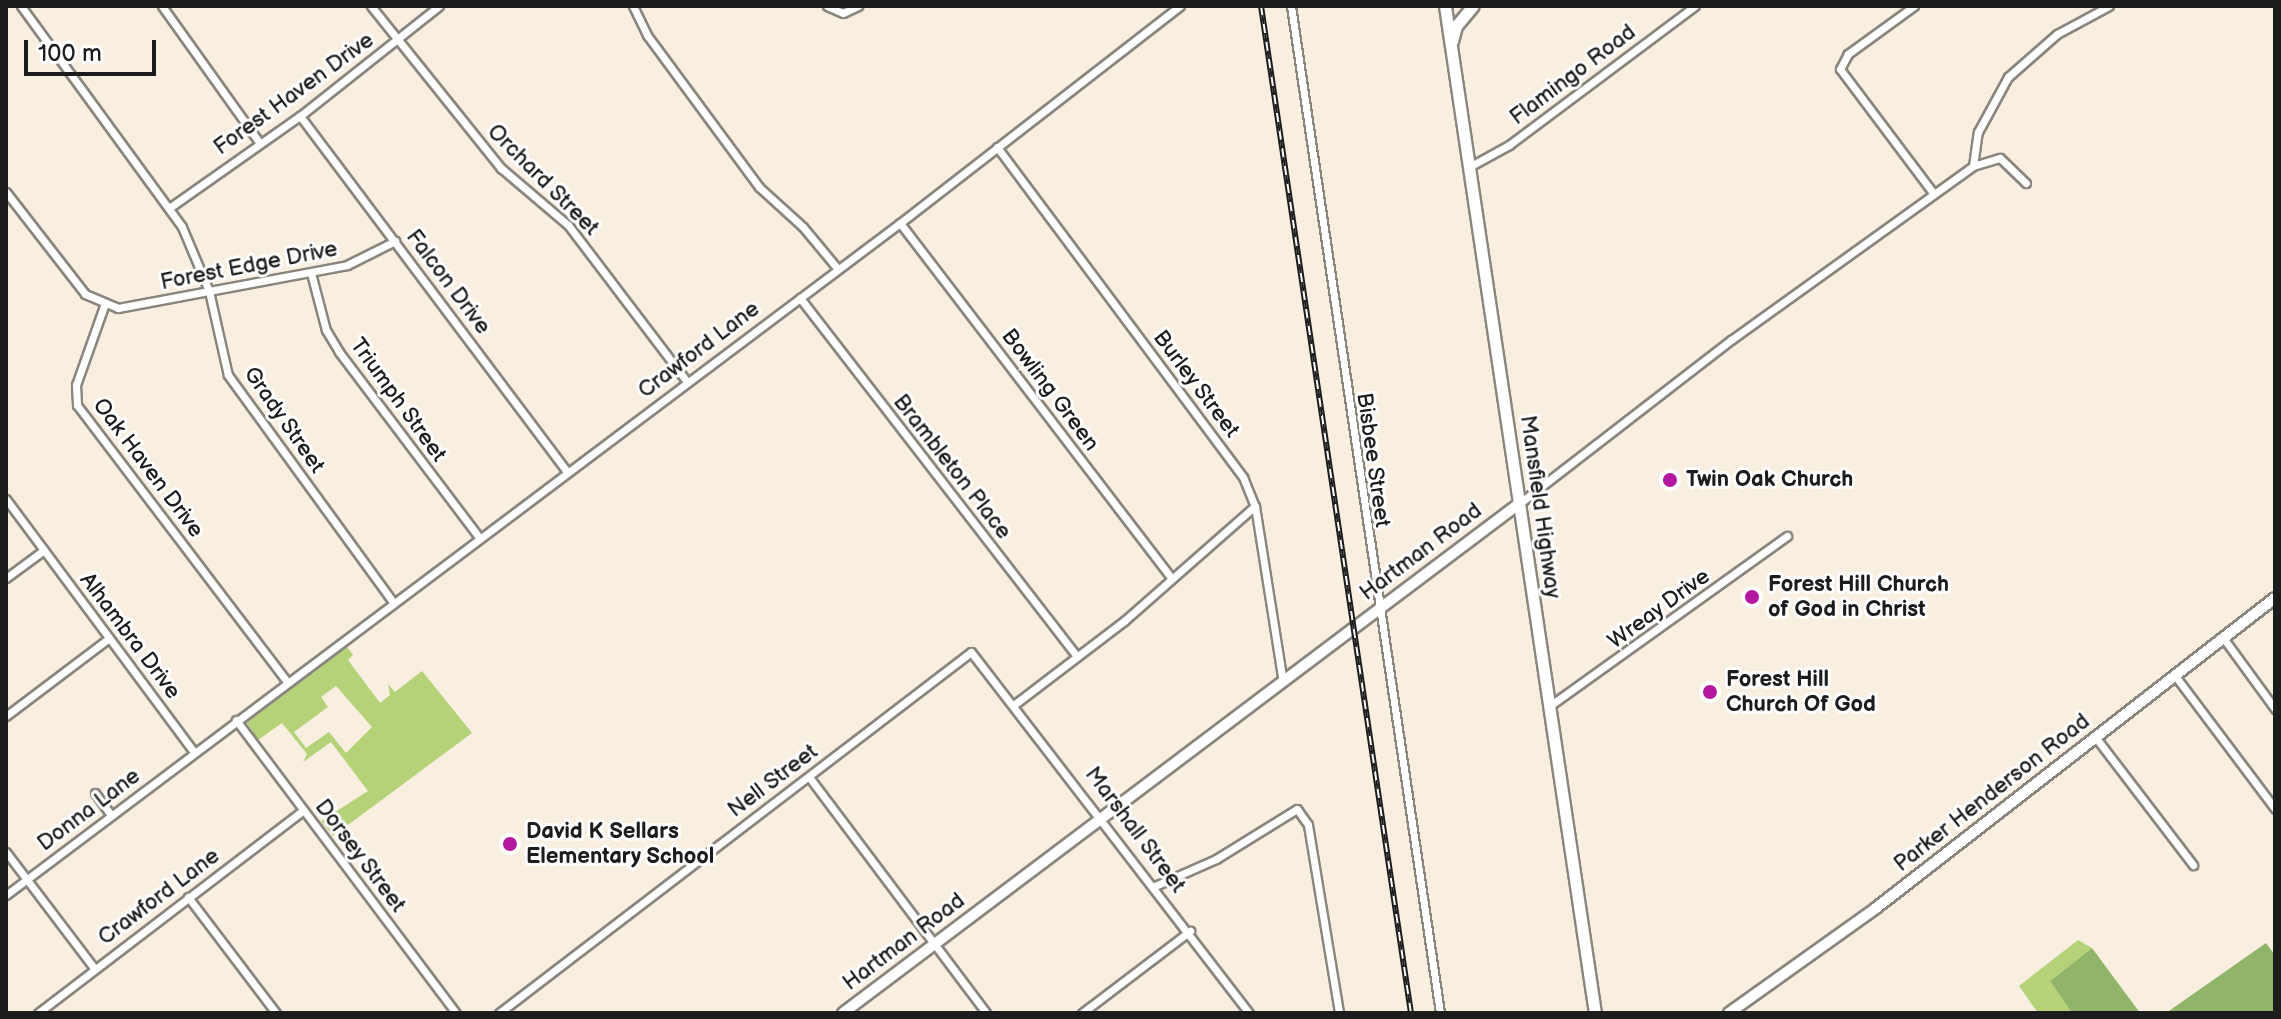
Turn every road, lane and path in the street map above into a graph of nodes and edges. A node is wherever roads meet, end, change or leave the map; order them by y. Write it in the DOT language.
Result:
graph roads {
  1 [pos="21,6"];
  2 [pos="162,6"];
  3 [pos="371,6"];
  4 [pos="439,6"];
  5 [pos="633,6"];
  6 [pos="827,6"];
  7 [pos="858,6"];
  8 [pos="1180,6"];
  9 [pos="1291,6"];
  10 [pos="1445,6"];
  11 [pos="1473,6"];
  12 [pos="1695,6"];
  13 [pos="1914,6"];
  14 [pos="2109,6"];
  15 [pos="397,40"];
  16 [pos="1451,45"];
  17 [pos="300,116"];
  18 [pos="259,142"];
  19 [pos="997,147"];
  20 [pos="1973,166"];
  21 [pos="1469,167"];
  22 [pos="2026,183"];
  23 [pos="6,192"];
  24 [pos="1933,193"];
  25 [pos="169,208"];
  26 [pos="900,223"];
  27 [pos="395,241"];
  28 [pos="837,268"];
  29 [pos="311,273"];
  30 [pos="209,291"];
  31 [pos="800,298"];
  32 [pos="104,306"];
  33 [pos="687,382"];
  34 [pos="566,470"];
  35 [pos="6,499"];
  36 [pos="1520,503"];
  37 [pos="1255,506"];
  38 [pos="478,536"];
  39 [pos="1787,536"];
  40 [pos="44,550"];
  41 [pos="6,578"];
  42 [pos="1171,578"];
  43 [pos="2275,598"];
  44 [pos="392,601"];
  45 [pos="1377,612"];
  46 [pos="109,638"];
  47 [pos="2224,639"];
  48 [pos="1077,656"];
  49 [pos="989,671"];
  50 [pos="1282,677"];
  51 [pos="2176,677"];
  52 [pos="287,682"];
  53 [pos="1015,704"];
  54 [pos="1548,707"];
  55 [pos="2275,709"];
  56 [pos="6,716"];
  57 [pos="236,720"];
  58 [pos="2096,738"];
  59 [pos="194,752"];
  60 [pos="809,777"];
  61 [pos="95,793"];
  62 [pos="2275,809"];
  63 [pos="302,811"];
  64 [pos="111,815"];
  65 [pos="1104,818"];
  66 [pos="6,852"];
  67 [pos="2193,865"];
  68 [pos="26,880"];
  69 [pos="1155,886"];
  70 [pos="6,895"];
  71 [pos="188,897"];
  72 [pos="1190,931"];
  73 [pos="934,943"];
  74 [pos="94,968"];
  75 [pos="38,1013"];
  76 [pos="276,1013"];
  77 [pos="456,1013"];
  78 [pos="499,1013"];
  79 [pos="843,1013"];
  80 [pos="986,1013"];
  81 [pos="1082,1013"];
  82 [pos="1249,1013"];
  83 [pos="1339,1013"];
  84 [pos="1440,1013"];
  85 [pos="1595,1013"];
  86 [pos="1729,1013"];
  1 -- 25 [label="street, Grady Street"];
  2 -- 18 [label="street"];
  3 -- 15 [label="street, Orchard Street"];
  4 -- 15 [label="street, Forest Haven Drive"];
  5 -- 28 [label="street"];
  6 -- 7 [label="street"];
  8 -- 19 [label="street, Crawford Lane"];
  9 -- 45 [label="street, Bisbee Street"];
  10 -- 16 [label="main road, Mansfield Highway"];
  11 -- 16 [label="main road"];
  12 -- 21 [label="street, Flamingo Road"];
  13 -- 24 [label="street"];
  14 -- 20 [label="street"];
  15 -- 17 [label="street, Forest Haven Drive"];
  15 -- 33 [label="street, Orchard Street"];
  16 -- 21 [label="main road, Mansfield Highway"];
  17 -- 18 [label="street, Forest Haven Drive"];
  17 -- 27 [label="street, Falcon Drive"];
  18 -- 25 [label="street, Forest Haven Drive"];
  19 -- 26 [label="street, Crawford Lane"];
  19 -- 37 [label="street, Burley Street"];
  20 -- 22 [label="street"];
  20 -- 24 [label="street, Hartman Road"];
  21 -- 36 [label="main road, Mansfield Highway"];
  23 -- 32 [label="street"];
  24 -- 36 [label="street, Hartman Road"];
  25 -- 30 [label="street, Grady Street"];
  26 -- 28 [label="street, Crawford Lane"];
  26 -- 42 [label="street, Bowling Green"];
  27 -- 29 [label="street, Forest Edge Drive"];
  27 -- 34 [label="street, Falcon Drive"];
  28 -- 31 [label="street, Crawford Lane"];
  29 -- 30 [label="street, Forest Edge Drive"];
  29 -- 38 [label="street, Triumph Street"];
  30 -- 32 [label="street, Forest Edge Drive"];
  30 -- 44 [label="street, Grady Street"];
  31 -- 33 [label="street, Crawford Lane"];
  31 -- 48 [label="street, Brambleton Place"];
  32 -- 52 [label="street, Oak Haven Drive"];
  33 -- 34 [label="street, Crawford Lane"];
  34 -- 38 [label="street, Crawford Lane"];
  35 -- 40 [label="street, Alhambra Drive"];
  36 -- 45 [label="street, Hartman Road"];
  36 -- 54 [label="main road, Mansfield Highway"];
  37 -- 42 [label="street"];
  37 -- 50 [label="street, Burley Street"];
  38 -- 44 [label="street, Crawford Lane"];
  39 -- 54 [label="street, Wreay Drive"];
  40 -- 41 [label="street"];
  40 -- 46 [label="street, Alhambra Drive"];
  42 -- 48 [label="street"];
  43 -- 47 [label="street, Parker Henderson Road"];
  44 -- 52 [label="street, Crawford Lane"];
  45 -- 50 [label="street, Hartman Road"];
  45 -- 84 [label="street, Bisbee Street"];
  46 -- 56 [label="street"];
  46 -- 59 [label="street, Alhambra Drive"];
  47 -- 51 [label="street, Parker Henderson Road"];
  47 -- 55 [label="street"];
  48 -- 53 [label="street"];
  49 -- 53 [label="street, Marshall Street"];
  49 -- 60 [label="street, Nell Street"];
  50 -- 65 [label="street, Hartman Road"];
  51 -- 58 [label="street, Parker Henderson Road"];
  51 -- 62 [label="street"];
  52 -- 57 [label="street, Crawford Lane"];
  53 -- 65 [label="street, Marshall Street"];
  54 -- 85 [label="main road, Mansfield Highway"];
  57 -- 59 [label="street"];
  57 -- 63 [label="street, Dorsey Street"];
  58 -- 67 [label="street"];
  58 -- 86 [label="street, Parker Henderson Road"];
  59 -- 64 [label="street, Donna Lane"];
  60 -- 73 [label="street"];
  60 -- 78 [label="street, Nell Street"];
  61 -- 64 [label="street"];
  63 -- 71 [label="street, Crawford Lane"];
  63 -- 77 [label="street, Dorsey Street"];
  64 -- 68 [label="street, Donna Lane"];
  65 -- 69 [label="street, Marshall Street"];
  65 -- 73 [label="street, Hartman Road"];
  66 -- 68 [label="street"];
  68 -- 70 [label="street, Donna Lane"];
  68 -- 74 [label="street"];
  69 -- 72 [label="street, Marshall Street"];
  69 -- 83 [label="street"];
  71 -- 74 [label="street, Crawford Lane"];
  71 -- 76 [label="street"];
  72 -- 81 [label="street"];
  72 -- 82 [label="street, Marshall Street"];
  73 -- 79 [label="street, Hartman Road"];
  73 -- 80 [label="street"];
  74 -- 75 [label="street, Crawford Lane"];
}
